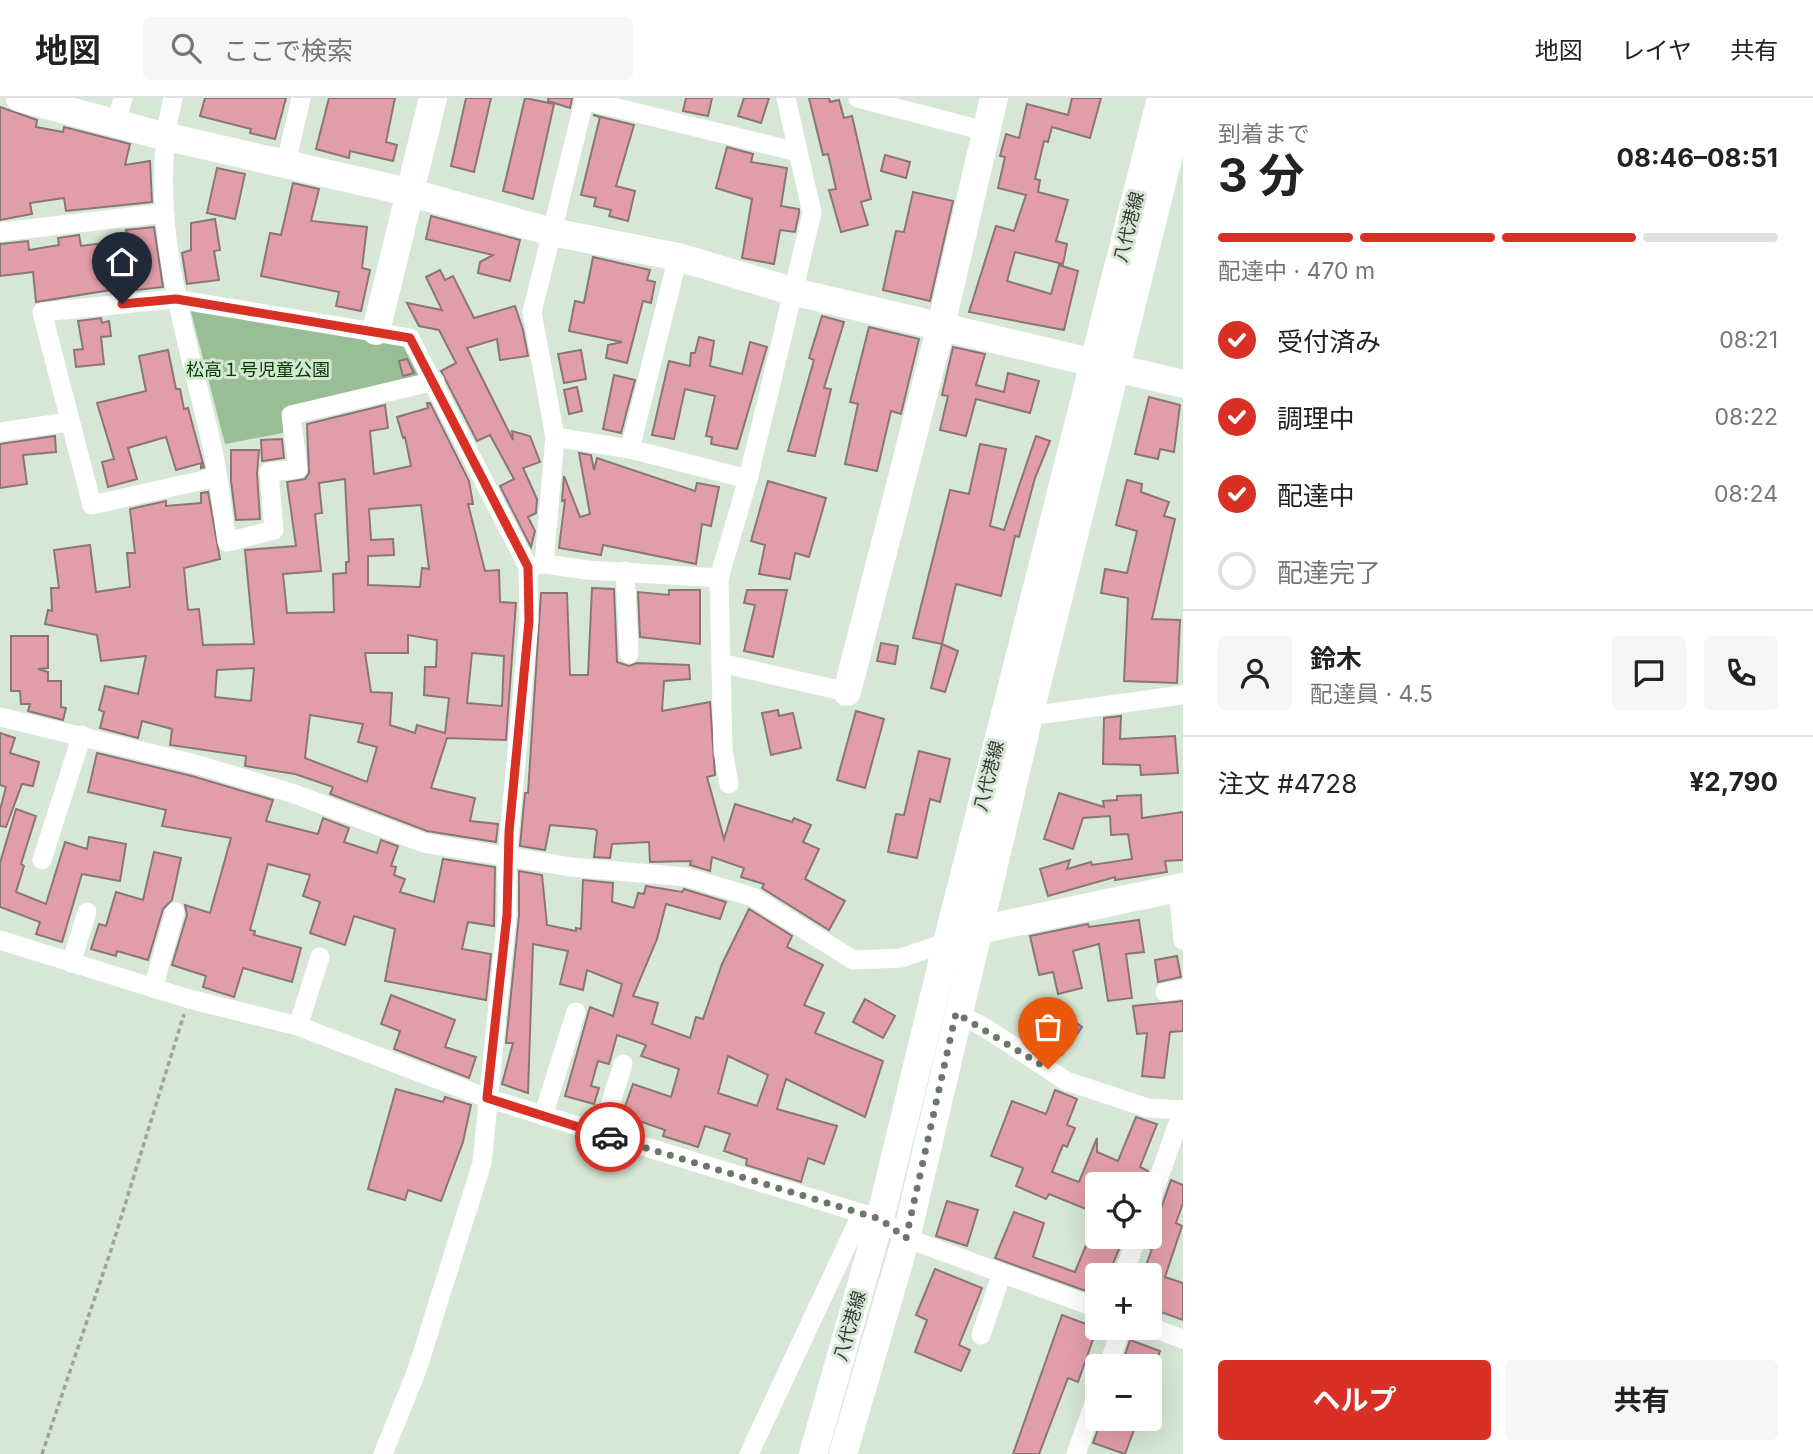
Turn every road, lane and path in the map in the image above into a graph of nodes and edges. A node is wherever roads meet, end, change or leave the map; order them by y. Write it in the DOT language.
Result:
graph roads {
  1 [pos="20,98"];
  2 [pos="173,98"];
  3 [pos="301,98"];
  4 [pos="433,98"];
  5 [pos="786,98"];
  6 [pos="858,98"];
  7 [pos="994,98"];
  8 [pos="1161,98"];
  9 [pos="1183,98"];
  10 [pos="585,99"];
  11 [pos="120,111"];
  12 [pos="985,131"];
  13 [pos="163,136"];
  14 [pos="798,152"];
  15 [pos="286,163"];
  16 [pos="408,192"];
  17 [pos="165,213"];
  18 [pos="0,232"];
  19 [pos="552,232"];
  20 [pos="678,257"];
  21 [pos="795,292"];
  22 [pos="176,299"];
  23 [pos="940,326"];
  24 [pos="376,331"];
  25 [pos="1105,367"];
  26 [pos="435,381"];
  27 [pos="1183,384"];
  28 [pos="68,422"];
  29 [pos="0,432"];
  30 [pos="555,437"];
  31 [pos="630,449"];
  32 [pos="217,477"];
  33 [pos="748,479"];
  34 [pos="536,565"];
  35 [pos="625,571"];
  36 [pos="719,578"];
  37 [pos="629,654"];
  38 [pos="721,663"];
  39 [pos="847,692"];
  40 [pos="1183,695"];
  41 [pos="1028,716"];
  42 [pos="0,717"];
  43 [pos="82,734"];
  44 [pos="729,784"];
  45 [pos="507,858"];
  46 [pos="42,860"];
  47 [pos="1180,887"];
  48 [pos="87,912"];
  49 [pos="176,912"];
  50 [pos="979,930"];
  51 [pos="0,940"];
  52 [pos="1183,940"];
  53 [pos="947,943"];
  54 [pos="320,957"];
  55 [pos="71,962"];
  56 [pos="153,988"];
  57 [pos="188,999"];
  58 [pos="576,1012"];
  59 [pos="956,1013"];
  60 [pos="298,1026"];
  61 [pos="623,1064"];
  62 [pos="487,1098"];
  63 [pos="1183,1110"];
  64 [pos="542,1116"];
  65 [pos="601,1134"];
  66 [pos="1161,1172"];
  67 [pos="870,1217"];
  68 [pos="906,1238"];
  69 [pos="1002,1273"];
  70 [pos="1085,1304"];
  71 [pos="1162,1331"];
  72 [pos="981,1335"];
  73 [pos="1183,1339"];
  74 [pos="1085,1429"];
  75 [pos="42,1454"];
  76 [pos="383,1454"];
  77 [pos="749,1454"];
  78 [pos="813,1454"];
  79 [pos="843,1454"];
  80 [pos="1076,1454"];
  1 -- 11 [label="main road"];
  2 -- 13 [label="street"];
  3 -- 15 [label="street"];
  4 -- 16 [label="main road"];
  5 -- 14 [label="street"];
  6 -- 12 [label="street"];
  7 -- 12 [label="main road"];
  8 -- 25 [label="main road, 八代港線"];
  9 -- 25 [label="main road, 八代港線"];
  10 -- 14 [label="street"];
  10 -- 19 [label="street"];
  11 -- 13 [label="main road"];
  12 -- 23 [label="main road"];
  13 -- 15 [label="main road"];
  13 -- 17 [label="street"];
  14 -- 21 [label="street"];
  15 -- 16 [label="main road"];
  16 -- 19 [label="main road"];
  16 -- 24 [label="main road"];
  17 -- 18 [label="street"];
  17 -- 22 [label="street"];
  19 -- 20 [label="main road"];
  19 -- 30 [label="street"];
  20 -- 21 [label="main road"];
  20 -- 31 [label="street"];
  21 -- 23 [label="main road"];
  21 -- 33 [label="street"];
  22 -- 24 [label="street"];
  22 -- 28 [label="street"];
  22 -- 32 [label="street"];
  23 -- 25 [label="main road"];
  23 -- 39 [label="main road"];
  24 -- 26 [label="street"];
  25 -- 27 [label="main road"];
  25 -- 41 [label="main road, 八代港線"];
  25 -- 53 [label="main road, 八代港線"];
  26 -- 32 [label="street"];
  26 -- 34 [label="street"];
  28 -- 29 [label="street"];
  28 -- 32 [label="street"];
  30 -- 31 [label="street"];
  30 -- 34 [label="street"];
  31 -- 33 [label="street"];
  33 -- 36 [label="street"];
  34 -- 35 [label="street"];
  34 -- 45 [label="street"];
  35 -- 36 [label="street"];
  35 -- 37 [label="street"];
  36 -- 38 [label="street"];
  38 -- 39 [label="street"];
  38 -- 44 [label="street"];
  40 -- 41 [label="street"];
  41 -- 50 [label="main road, 八代港線"];
  42 -- 43 [label="street"];
  43 -- 45 [label="street"];
  43 -- 46 [label="street"];
  45 -- 53 [label="street"];
  45 -- 62 [label="street"];
  47 -- 50 [label="main road"];
  47 -- 52 [label="street"];
  48 -- 55 [label="street"];
  49 -- 56 [label="street"];
  50 -- 53 [label="street"];
  50 -- 59 [label="main road, 八代港線"];
  51 -- 55 [label="street"];
  53 -- 67 [label="main road, 八代港線"];
  54 -- 60 [label="street"];
  55 -- 56 [label="street"];
  56 -- 57 [label="street"];
  57 -- 60 [label="street"];
  57 -- 75 [label="path"];
  58 -- 64 [label="street"];
  59 -- 63 [label="street"];
  59 -- 68 [label="main road, 八代港線"];
  60 -- 62 [label="street"];
  61 -- 65 [label="street"];
  62 -- 64 [label="street"];
  62 -- 76 [label="street"];
  63 -- 66 [label="street"];
  64 -- 65 [label="street"];
  65 -- 67 [label="street"];
  67 -- 68 [label="street"];
  67 -- 77 [label="street"];
  67 -- 78 [label="main road, 八代港線"];
  68 -- 69 [label="street"];
  68 -- 79 [label="main road, 八代港線"];
  69 -- 70 [label="street"];
  69 -- 72 [label="street"];
  71 -- 73 [label="street"];
  74 -- 80 [label="street"];
}
